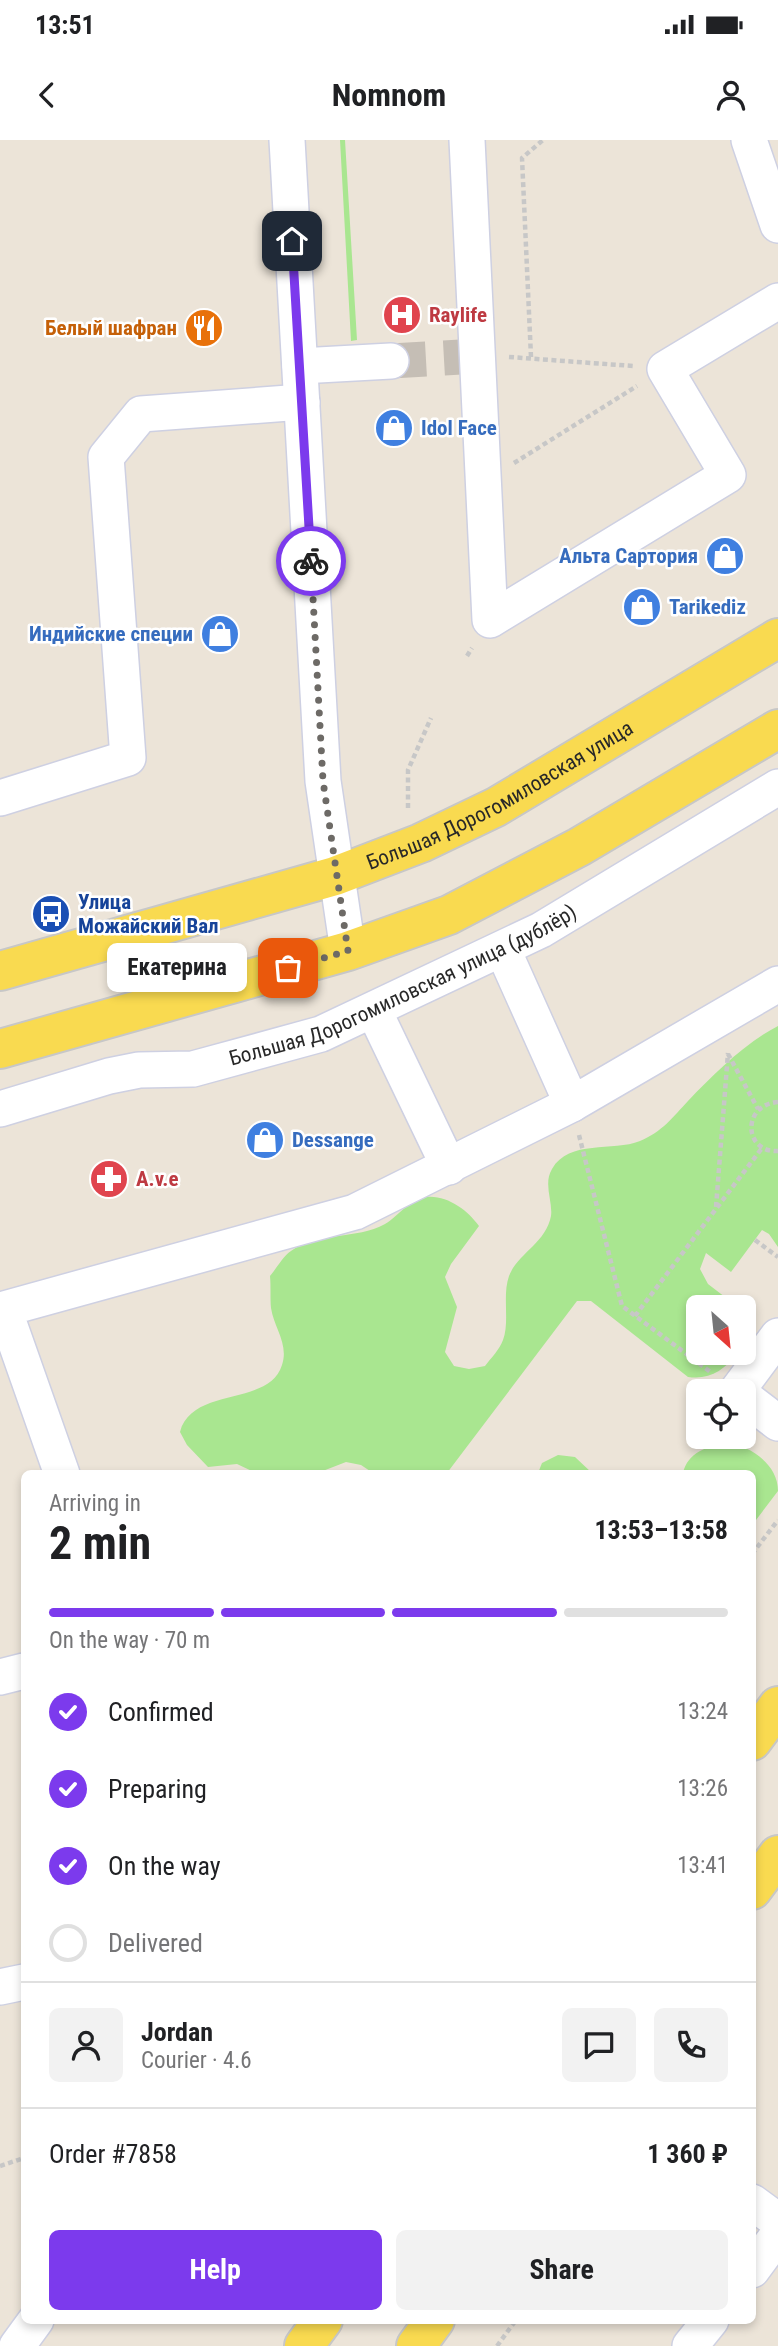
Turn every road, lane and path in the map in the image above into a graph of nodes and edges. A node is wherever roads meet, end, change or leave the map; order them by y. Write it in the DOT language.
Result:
graph roads {
  1 [pos="287,140"];
  2 [pos="467,140"];
  3 [pos="543,140"];
  4 [pos="749,140"];
  5 [pos="778,225"];
  6 [pos="778,301"];
  7 [pos="469,356"];
  8 [pos="531,357"];
  9 [pos="391,361"];
  10 [pos="300,366"];
  11 [pos="665,369"];
  12 [pos="302,402"];
  13 [pos="482,483"];
  14 [pos="778,638"];
  15 [pos="430,718"];
  16 [pos="778,729"];
  17 [pos="776,792"];
  18 [pos="0,798"];
  19 [pos="408,808"];
  20 [pos="335,876"];
  21 [pos="503,950"];
  22 [pos="348,951"];
  23 [pos="0,971"];
  24 [pos="778,984"];
  25 [pos="374,1011"];
  26 [pos="711,1023"];
  27 [pos="0,1049"];
  28 [pos="728,1053"];
  29 [pos="778,1102"];
  30 [pos="572,1104"];
  31 [pos="0,1109"];
  32 [pos="758,1109"];
  33 [pos="762,1148"];
  34 [pos="778,1151"];
  35 [pos="449,1167"];
  36 [pos="716,1208"];
  37 [pos="755,1240"];
  38 [pos="778,1257"];
  39 [pos="635,1316"];
  40 [pos="778,1336"];
  41 [pos="719,1379"];
  42 [pos="731,1379"];
  43 [pos="756,1406"];
  44 [pos="778,1423"];
  45 [pos="61,1470"];
  46 [pos="778,1520"];
  47 [pos="756,1550"];
  48 [pos="21,1672"];
  49 [pos="0,1677"];
  50 [pos="778,1706"];
  51 [pos="756,1736"];
  52 [pos="778,1855"];
  53 [pos="756,1885"];
  54 [pos="21,1983"];
  55 [pos="0,1987"];
  56 [pos="21,2159"];
  57 [pos="0,2166"];
  58 [pos="756,2205"];
  59 [pos="778,2221"];
  60 [pos="778,2235"];
  61 [pos="756,2265"];
  62 [pos="33,2324"];
  63 [pos="320,2324"];
  64 [pos="432,2324"];
  65 [pos="513,2324"];
  66 [pos="708,2324"];
  67 [pos="17,2346"];
  68 [pos="304,2346"];
  69 [pos="416,2346"];
  70 [pos="497,2346"];
  71 [pos="690,2346"];
  1 -- 10 [label="street"];
  2 -- 7 [label="street"];
  3 -- 8 [label="path"];
  4 -- 5 [label="street"];
  6 -- 11 [label="street"];
  7 -- 8 [label="path"];
  7 -- 13 [label="street"];
  8 -- 11 [label="path"];
  9 -- 10 [label="street"];
  10 -- 12 [label="street"];
  11 -- 13 [label="path"];
  11 -- 13 [label="street"];
  12 -- 18 [label="street"];
  12 -- 20 [label="street"];
  14 -- 20 [label="main road, Большая Дорогомиловская улица"];
  15 -- 19 [label="path"];
  16 -- 22 [label="main road"];
  17 -- 21 [label="street, Большая Дорогомиловская улица (дублёр)"];
  20 -- 22 [label="street"];
  20 -- 23 [label="main road, Большая Дорогомиловская улица"];
  21 -- 25 [label="street, Большая Дорогомиловская улица (дублёр)"];
  21 -- 30 [label="street"];
  22 -- 27 [label="main road"];
  24 -- 26 [label="street"];
  25 -- 31 [label="street, Большая Дорогомиловская улица (дублёр)"];
  25 -- 35 [label="street"];
  26 -- 28 [label="path"];
  26 -- 30 [label="street"];
  28 -- 32 [label="path"];
  28 -- 36 [label="path"];
  29 -- 32 [label="path"];
  30 -- 35 [label="street"];
  30 -- 39 [label="path"];
  32 -- 33 [label="path"];
  33 -- 34 [label="path"];
  33 -- 36 [label="path"];
  35 -- 45 [label="street"];
  36 -- 39 [label="path"];
  37 -- 38 [label="path"];
  39 -- 41 [label="path"];
  40 -- 42 [label="street"];
  43 -- 44 [label="street"];
  46 -- 47 [label="path"];
  48 -- 49 [label="street"];
  50 -- 51 [label="main road"];
  52 -- 53 [label="main road"];
  54 -- 55 [label="street"];
  56 -- 57 [label="path"];
  58 -- 59 [label="street"];
  60 -- 61 [label="street"];
  62 -- 67 [label="street"];
  63 -- 68 [label="main road"];
  64 -- 69 [label="main road"];
  65 -- 70 [label="path"];
  66 -- 71 [label="street"];
}
